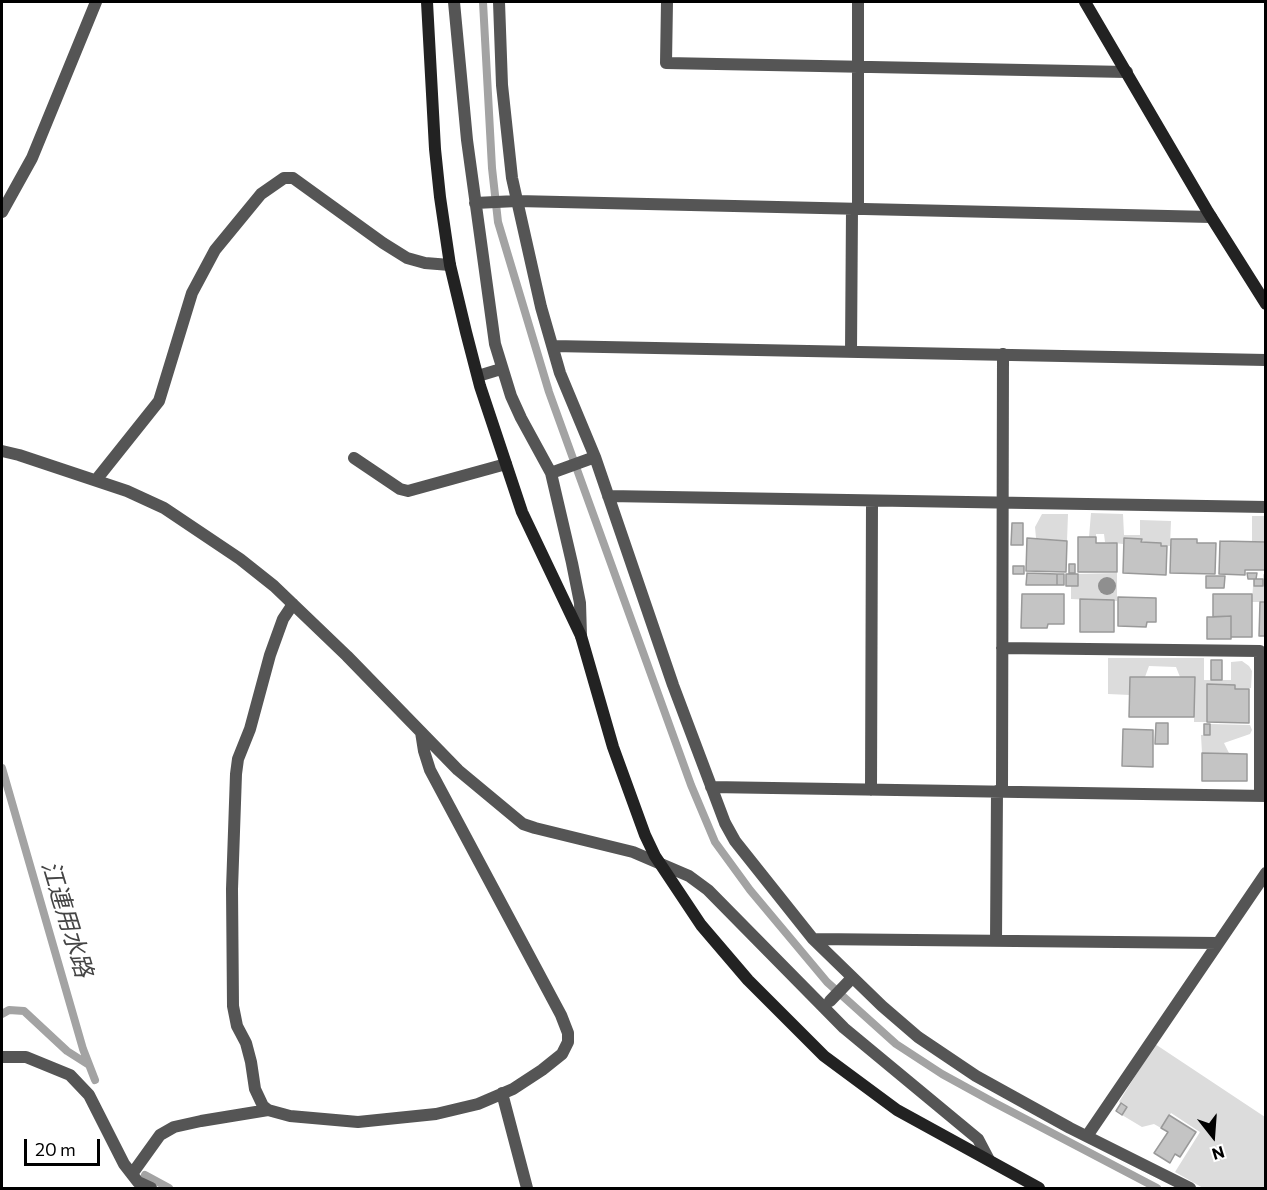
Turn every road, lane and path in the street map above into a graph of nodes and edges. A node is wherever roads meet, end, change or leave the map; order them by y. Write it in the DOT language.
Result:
graph roads {
  1 [pos="96,2"];
  2 [pos="427,2"];
  3 [pos="454,2"];
  4 [pos="499,2"];
  5 [pos="667,2"];
  6 [pos="858,2"];
  7 [pos="1085,2"];
  8 [pos="858,67"];
  9 [pos="1127,72"];
  10 [pos="516,201"];
  11 [pos="475,203"];
  12 [pos="855,209"];
  13 [pos="2,212"];
  14 [pos="1211,217"];
  15 [pos="450,265"];
  16 [pos="1266,304"];
  17 [pos="553,346"];
  18 [pos="851,352"];
  19 [pos="1003,354"];
  20 [pos="1266,360"];
  21 [pos="501,369"];
  22 [pos="478,376"];
  23 [pos="2,451"];
  24 [pos="595,457"];
  25 [pos="354,458"];
  26 [pos="506,464"];
  27 [pos="551,473"];
  28 [pos="96,480"];
  29 [pos="608,496"];
  30 [pos="872,501"];
  31 [pos="1002,504"];
  32 [pos="1266,507"];
  33 [pos="293,604"];
  34 [pos="580,636"];
  35 [pos="1002,648"];
  36 [pos="421,732"];
  37 [pos="711,788"];
  38 [pos="871,790"];
  39 [pos="1000,791"];
  40 [pos="1263,796"];
  41 [pos="660,863"];
  42 [pos="1266,873"];
  43 [pos="813,939"];
  44 [pos="996,941"];
  45 [pos="1218,943"];
  46 [pos="852,978"];
  47 [pos="830,1000"];
  48 [pos="2,1057"];
  49 [pos="502,1093"];
  50 [pos="268,1110"];
  51 [pos="1087,1136"];
  52 [pos="989,1160"];
  53 [pos="132,1174"];
  54 [pos="151,1188"];
  55 [pos="527,1188"];
  56 [pos="1039,1188"];
  57 [pos="1190,1188"];
  1 -- 13 [label="street"];
  2 -- 15 [label="street"];
  3 -- 11 [label="street"];
  4 -- 10 [label="street"];
  5 -- 8 [label="street"];
  6 -- 8 [label="street"];
  7 -- 9 [label="street"];
  8 -- 9 [label="street"];
  8 -- 12 [label="street"];
  9 -- 14 [label="street"];
  10 -- 11 [label="street"];
  10 -- 12 [label="street"];
  10 -- 17 [label="street"];
  11 -- 21 [label="street"];
  12 -- 14 [label="street"];
  12 -- 18 [label="street"];
  14 -- 16 [label="street"];
  15 -- 22 [label="street"];
  15 -- 28 [label="street"];
  17 -- 18 [label="street"];
  17 -- 24 [label="street"];
  18 -- 19 [label="street"];
  19 -- 20 [label="street"];
  19 -- 31 [label="street"];
  21 -- 22 [label="street"];
  21 -- 27 [label="street"];
  22 -- 26 [label="street"];
  23 -- 28 [label="street"];
  24 -- 27 [label="street"];
  24 -- 29 [label="street"];
  25 -- 26 [label="street"];
  26 -- 34 [label="street"];
  27 -- 34 [label="street"];
  28 -- 33 [label="street"];
  29 -- 30 [label="street"];
  29 -- 37 [label="street"];
  30 -- 31 [label="street"];
  30 -- 38 [label="street"];
  31 -- 32 [label="street"];
  31 -- 35 [label="street"];
  33 -- 36 [label="street"];
  33 -- 50 [label="street"];
  34 -- 41 [label="street"];
  35 -- 39 [label="street"];
  35 -- 40 [label="street"];
  36 -- 41 [label="street"];
  36 -- 49 [label="street"];
  37 -- 38 [label="street"];
  37 -- 43 [label="street"];
  38 -- 39 [label="street"];
  39 -- 40 [label="street"];
  39 -- 44 [label="street"];
  41 -- 52 [label="street"];
  41 -- 52 [label="street"];
  42 -- 45 [label="street"];
  43 -- 44 [label="street"];
  43 -- 46 [label="street"];
  44 -- 45 [label="street"];
  45 -- 51 [label="street"];
  46 -- 47 [label="street"];
  46 -- 51 [label="street"];
  48 -- 53 [label="street"];
  49 -- 50 [label="street"];
  49 -- 55 [label="street"];
  50 -- 53 [label="street"];
  51 -- 57 [label="street"];
  52 -- 56 [label="street"];
  53 -- 54 [label="street"];
}
